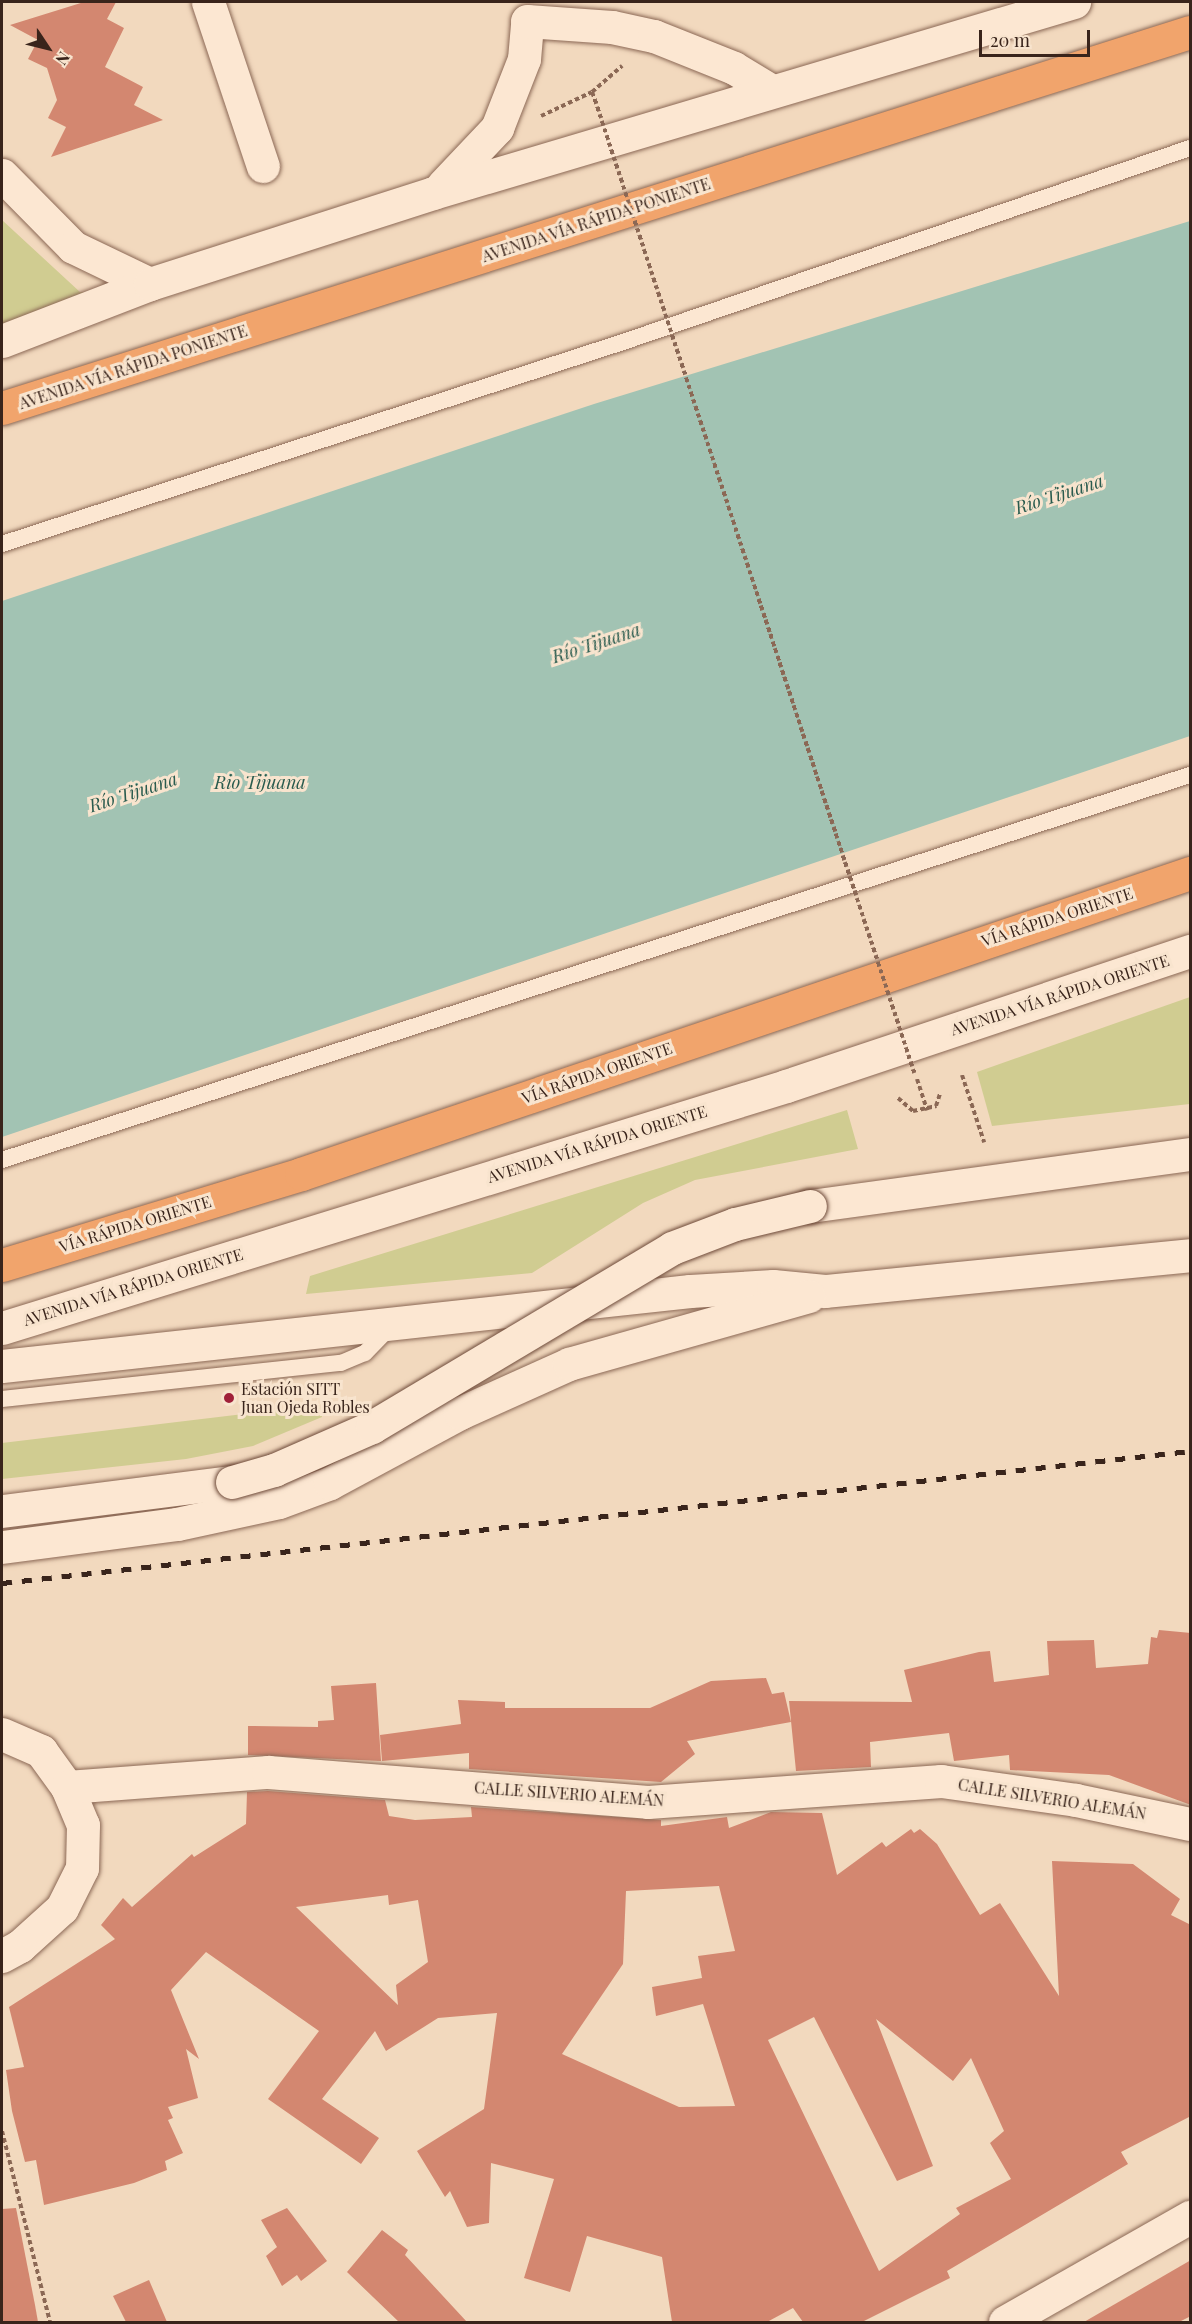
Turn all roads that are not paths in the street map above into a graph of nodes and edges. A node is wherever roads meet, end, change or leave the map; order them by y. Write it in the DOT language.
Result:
graph roads {
  1 [pos="208,2"];
  2 [pos="1074,2"];
  3 [pos="524,11"];
  4 [pos="1010,11"];
  5 [pos="1191,32"];
  6 [pos="772,91"];
  7 [pos="1191,148"];
  8 [pos="264,166"];
  9 [pos="2,175"];
  10 [pos="432,193"];
  11 [pos="150,284"];
  12 [pos="2,341"];
  13 [pos="2,408"];
  14 [pos="2,544"];
  15 [pos="1191,775"];
  16 [pos="1191,873"];
  17 [pos="1191,887"];
  18 [pos="1088,905"];
  19 [pos="1191,951"];
  20 [pos="1191,1154"];
  21 [pos="2,1160"];
  22 [pos="1191,1255"];
  23 [pos="2,1265"];
  24 [pos="825,1291"];
  25 [pos="390,1327"];
  26 [pos="2,1328"];
  27 [pos="2,1366"];
  28 [pos="2,1399"];
  29 [pos="2,1511"];
  30 [pos="2,1547"];
  31 [pos="2,1734"];
  32 [pos="67,1787"];
  33 [pos="1191,1824"];
  34 [pos="2,1956"];
  35 [pos="1191,2217"];
  36 [pos="1005,2322"];
  1 -- 8 [label="main road"];
  2 -- 4 [label="main road"];
  3 -- 6 [label="main road"];
  3 -- 10 [label="main road"];
  4 -- 6 [label="main road"];
  5 -- 13 [label="highway, AVENIDA VÍA RÁPIDA PONIENTE"];
  6 -- 10 [label="main road"];
  7 -- 14 [label="lane"];
  9 -- 11 [label="main road"];
  10 -- 11 [label="main road"];
  11 -- 12 [label="main road"];
  15 -- 21 [label="lane"];
  16 -- 18 [label="highway, VÍA RÁPIDA ORIENTE"];
  17 -- 18 [label="highway"];
  18 -- 23 [label="highway, VÍA RÁPIDA ORIENTE"];
  19 -- 26 [label="main road, AVENIDA VÍA RÁPIDA ORIENTE"];
  20 -- 29 [label="main road, bridge"];
  22 -- 24 [label="main road"];
  24 -- 25 [label="main road"];
  24 -- 30 [label="main road"];
  25 -- 27 [label="main road"];
  25 -- 28 [label="lane"];
  31 -- 32 [label="main road"];
  32 -- 33 [label="main road, CALLE SILVERIO ALEMÁN"];
  32 -- 34 [label="main road"];
  35 -- 36 [label="main road"];
}
